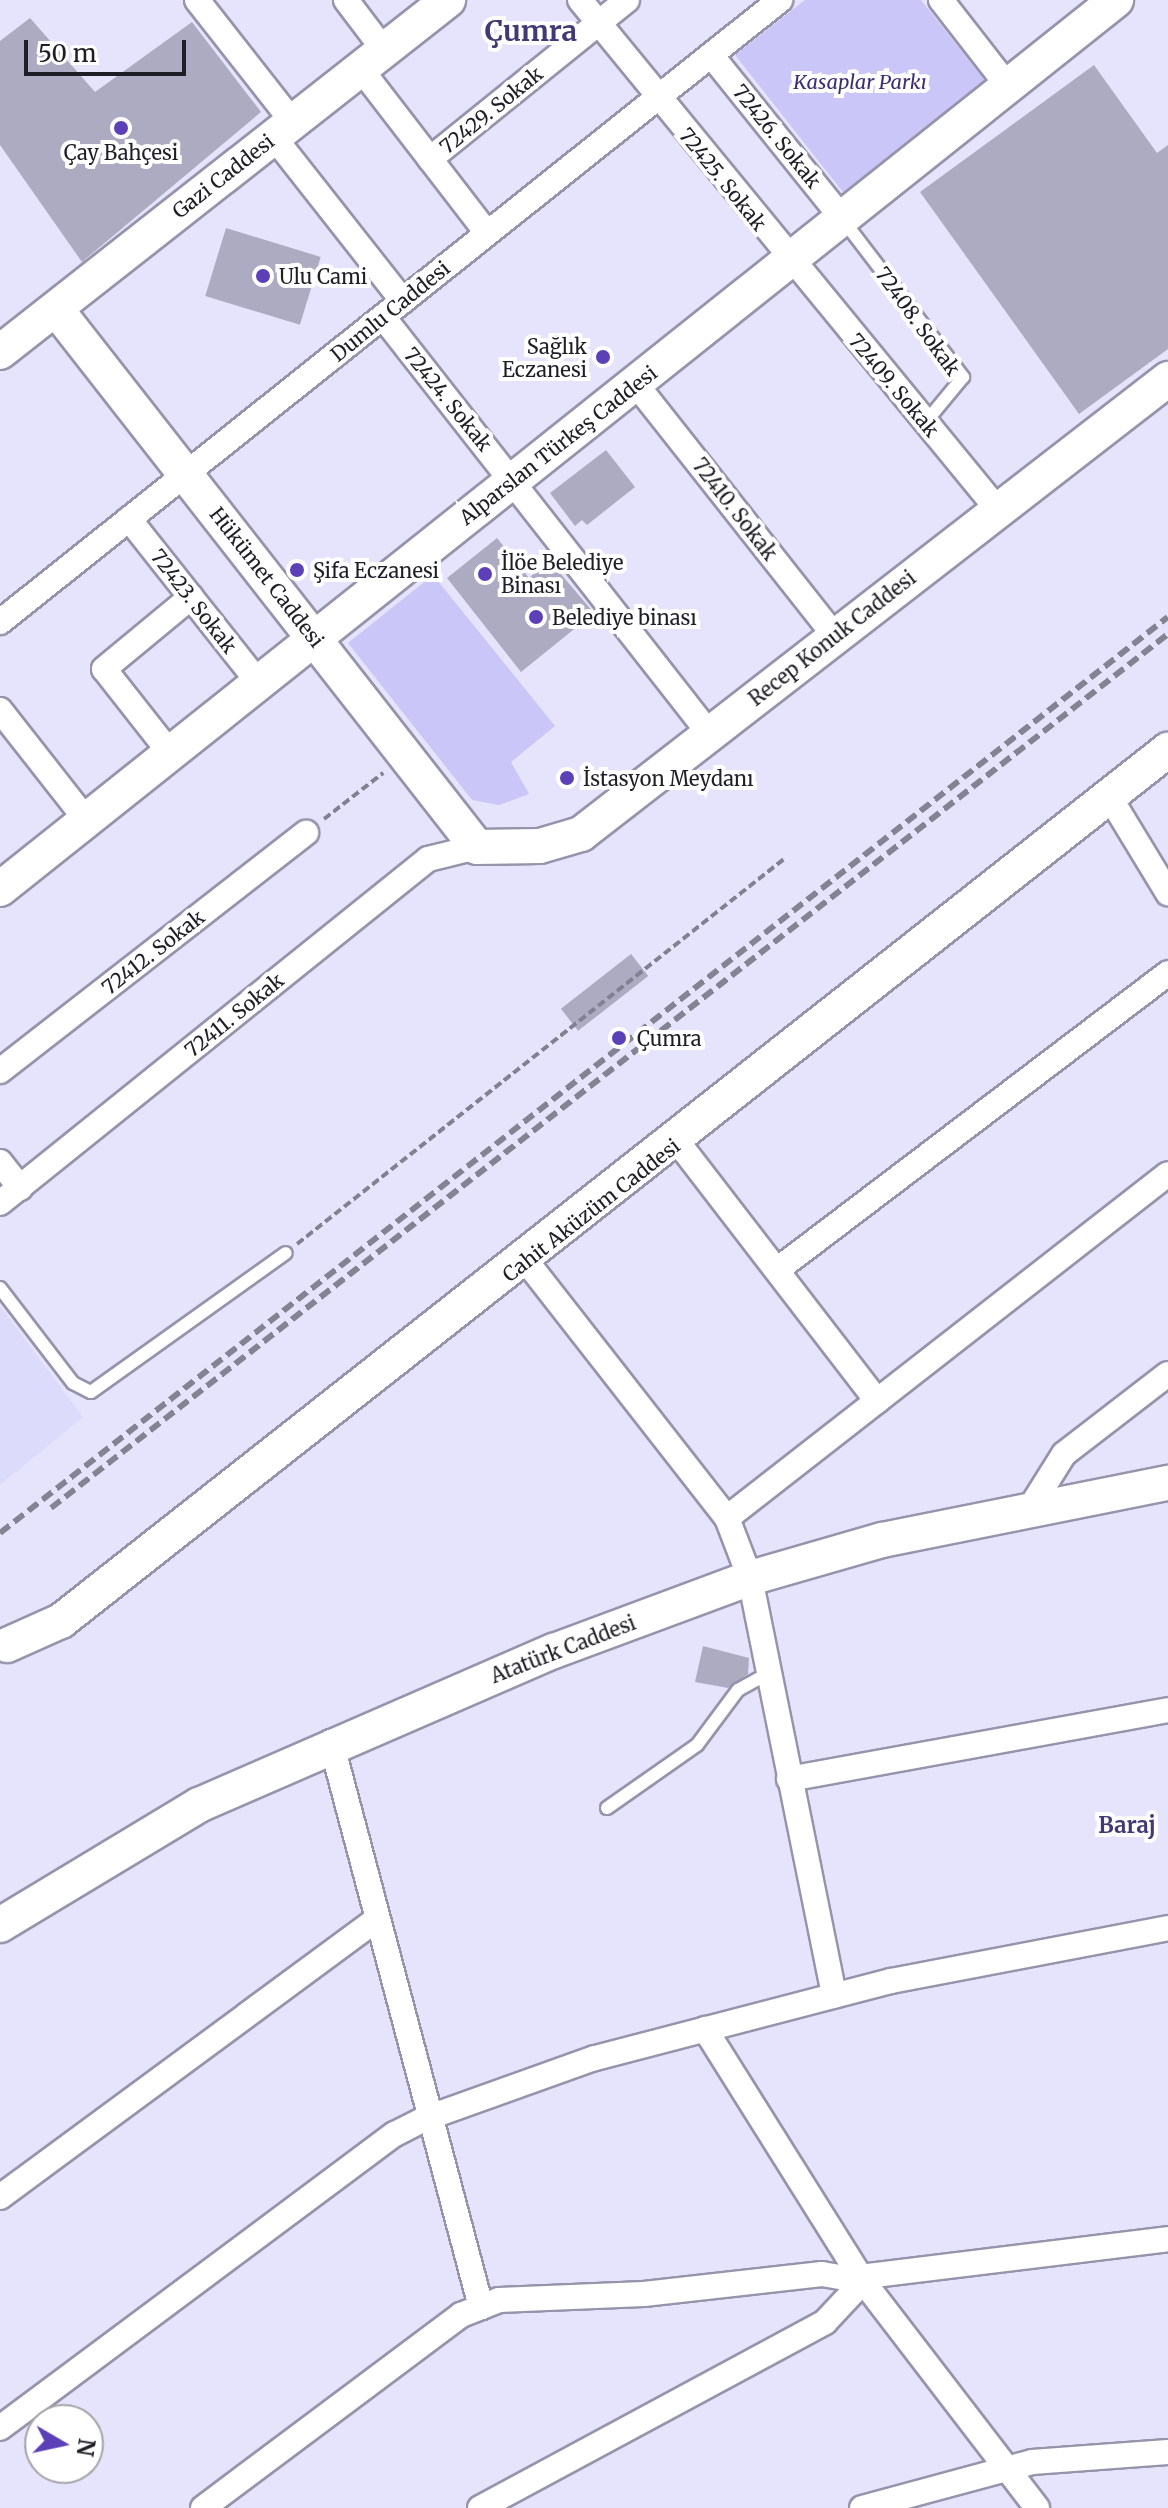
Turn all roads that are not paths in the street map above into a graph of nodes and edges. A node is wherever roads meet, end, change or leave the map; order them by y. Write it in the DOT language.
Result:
graph roads {
  1 [pos="197,0"];
  2 [pos="346,0"];
  3 [pos="448,0"];
  4 [pos="580,0"];
  5 [pos="627,0"];
  6 [pos="780,0"];
  7 [pos="941,0"];
  8 [pos="1116,0"];
  9 [pos="598,24"];
  10 [pos="711,55"];
  11 [pos="372,59"];
  12 [pos="1008,86"];
  13 [pos="657,98"];
  14 [pos="283,128"];
  15 [pos="430,159"];
  16 [pos="842,218"];
  17 [pos="487,233"];
  18 [pos="789,260"];
  19 [pos="403,301"];
  20 [pos="56,309"];
  21 [pos="383,317"];
  22 [pos="0,352"];
  23 [pos="1168,379"];
  24 [pos="635,383"];
  25 [pos="925,423"];
  26 [pos="185,474"];
  27 [pos="513,480"];
  28 [pos="998,510"];
  29 [pos="129,519"];
  30 [pos="191,597"];
  31 [pos="0,622"];
  32 [pos="834,635"];
  33 [pos="315,639"];
  34 [pos="259,683"];
  35 [pos="0,710"];
  36 [pos="709,733"];
  37 [pos="1168,750"];
  38 [pos="171,754"];
  39 [pos="1109,796"];
  40 [pos="87,821"];
  41 [pos="306,833"];
  42 [pos="477,847"];
  43 [pos="0,889"];
  44 [pos="1168,893"];
  45 [pos="1168,973"];
  46 [pos="0,1071"];
  47 [pos="677,1141"];
  48 [pos="0,1162"];
  49 [pos="1168,1174"];
  50 [pos="20,1188"];
  51 [pos="0,1203"];
  52 [pos="286,1253"];
  53 [pos="527,1262"];
  54 [pos="777,1270"];
  55 [pos="0,1288"];
  56 [pos="1168,1374"];
  57 [pos="877,1401"];
  58 [pos="1168,1483"];
  59 [pos="1032,1505"];
  60 [pos="727,1518"];
  61 [pos="750,1578"];
  62 [pos="3,1645"];
  63 [pos="767,1674"];
  64 [pos="1168,1710"];
  65 [pos="331,1742"];
  66 [pos="789,1779"];
  67 [pos="607,1808"];
  68 [pos="376,1920"];
  69 [pos="0,1925"];
  70 [pos="1168,1928"];
  71 [pos="834,1996"];
  72 [pos="705,2029"];
  73 [pos="427,2118"];
  74 [pos="0,2197"];
  75 [pos="1168,2239"];
  76 [pos="863,2281"];
  77 [pos="481,2307"];
  78 [pos="0,2428"];
  79 [pos="1168,2452"];
  80 [pos="1007,2468"];
  81 [pos="203,2508"];
  82 [pos="480,2508"];
  83 [pos="862,2508"];
  84 [pos="1037,2508"];
  1 -- 14 [label="street"];
  2 -- 11 [label="street"];
  3 -- 11 [label="street, Gazi Caddesi"];
  4 -- 9 [label="street, 72425. Sokak"];
  5 -- 9 [label="street, 72429. Sokak"];
  6 -- 10 [label="street, Dumlu Caddesi"];
  7 -- 12 [label="street"];
  8 -- 12 [label="street, Alparslan Türkeş Caddesi"];
  9 -- 13 [label="street, 72425. Sokak"];
  9 -- 15 [label="street, 72429. Sokak"];
  10 -- 13 [label="street, Dumlu Caddesi"];
  10 -- 16 [label="street, 72426. Sokak"];
  11 -- 14 [label="street, Gazi Caddesi"];
  11 -- 15 [label="street"];
  12 -- 16 [label="street, Alparslan Türkeş Caddesi"];
  13 -- 17 [label="street, Dumlu Caddesi"];
  13 -- 18 [label="street, 72425. Sokak"];
  14 -- 19 [label="street"];
  14 -- 20 [label="street, Gazi Caddesi"];
  15 -- 17 [label="street"];
  16 -- 18 [label="street, Alparslan Türkeş Caddesi"];
  16 -- 25 [label="lane, 72408. Sokak"];
  17 -- 19 [label="street, Dumlu Caddesi"];
  18 -- 24 [label="street, Alparslan Türkeş Caddesi"];
  18 -- 25 [label="street, 72409. Sokak"];
  19 -- 21 [label="street, Dumlu Caddesi"];
  20 -- 22 [label="street, Gazi Caddesi"];
  20 -- 26 [label="street, Hükümet Caddesi"];
  21 -- 26 [label="street, Dumlu Caddesi"];
  21 -- 27 [label="street, 72424. Sokak"];
  23 -- 28 [label="street, Recep Konuk Caddesi"];
  24 -- 27 [label="street, Alparslan Türkeş Caddesi"];
  24 -- 32 [label="street, 72410. Sokak"];
  25 -- 28 [label="street, 72409. Sokak"];
  26 -- 29 [label="street, Dumlu Caddesi"];
  26 -- 33 [label="street, Hükümet Caddesi"];
  27 -- 33 [label="street, Alparslan Türkeş Caddesi"];
  27 -- 36 [label="street, 72424. Sokak"];
  28 -- 32 [label="street, Recep Konuk Caddesi"];
  29 -- 30 [label="street, 72423. Sokak"];
  29 -- 31 [label="street, Dumlu Caddesi"];
  30 -- 34 [label="street, 72423. Sokak"];
  30 -- 38 [label="street"];
  32 -- 36 [label="street, Recep Konuk Caddesi"];
  33 -- 34 [label="street, Alparslan Türkeş Caddesi"];
  33 -- 42 [label="street, Hükümet Caddesi"];
  34 -- 38 [label="street, Alparslan Türkeş Caddesi"];
  35 -- 40 [label="street"];
  36 -- 42 [label="street, Recep Konuk Caddesi"];
  37 -- 39 [label="street, Cahit Aküzüm Caddesi"];
  38 -- 40 [label="street, Alparslan Türkeş Caddesi"];
  39 -- 44 [label="street"];
  39 -- 47 [label="street, Cahit Aküzüm Caddesi"];
  40 -- 43 [label="street, Alparslan Türkeş Caddesi"];
  41 -- 46 [label="street, 72412. Sokak"];
  42 -- 50 [label="street, 72411. Sokak"];
  45 -- 54 [label="street"];
  47 -- 53 [label="street, Cahit Aküzüm Caddesi"];
  47 -- 54 [label="street"];
  48 -- 50 [label="street"];
  49 -- 57 [label="street"];
  50 -- 51 [label="street, 72411. Sokak"];
  52 -- 55 [label="lane"];
  53 -- 60 [label="street"];
  53 -- 62 [label="street, Cahit Aküzüm Caddesi"];
  54 -- 57 [label="street"];
  56 -- 59 [label="street"];
  57 -- 60 [label="street"];
  58 -- 59 [label="street, Atatürk Caddesi"];
  59 -- 61 [label="street, Atatürk Caddesi"];
  60 -- 61 [label="street"];
  61 -- 63 [label="street"];
  61 -- 65 [label="street, Atatürk Caddesi"];
  63 -- 66 [label="street"];
  63 -- 67 [label="lane"];
  64 -- 66 [label="street"];
  65 -- 68 [label="street"];
  65 -- 69 [label="street, Atatürk Caddesi"];
  66 -- 71 [label="street"];
  68 -- 73 [label="street"];
  68 -- 74 [label="street"];
  70 -- 71 [label="street"];
  71 -- 72 [label="street"];
  72 -- 73 [label="street"];
  72 -- 76 [label="street"];
  73 -- 77 [label="street"];
  73 -- 78 [label="street"];
  75 -- 76 [label="street"];
  76 -- 77 [label="street"];
  76 -- 80 [label="street"];
  76 -- 82 [label="street"];
  77 -- 81 [label="street"];
  79 -- 80 [label="street"];
  80 -- 83 [label="street"];
  80 -- 84 [label="street"];
}
